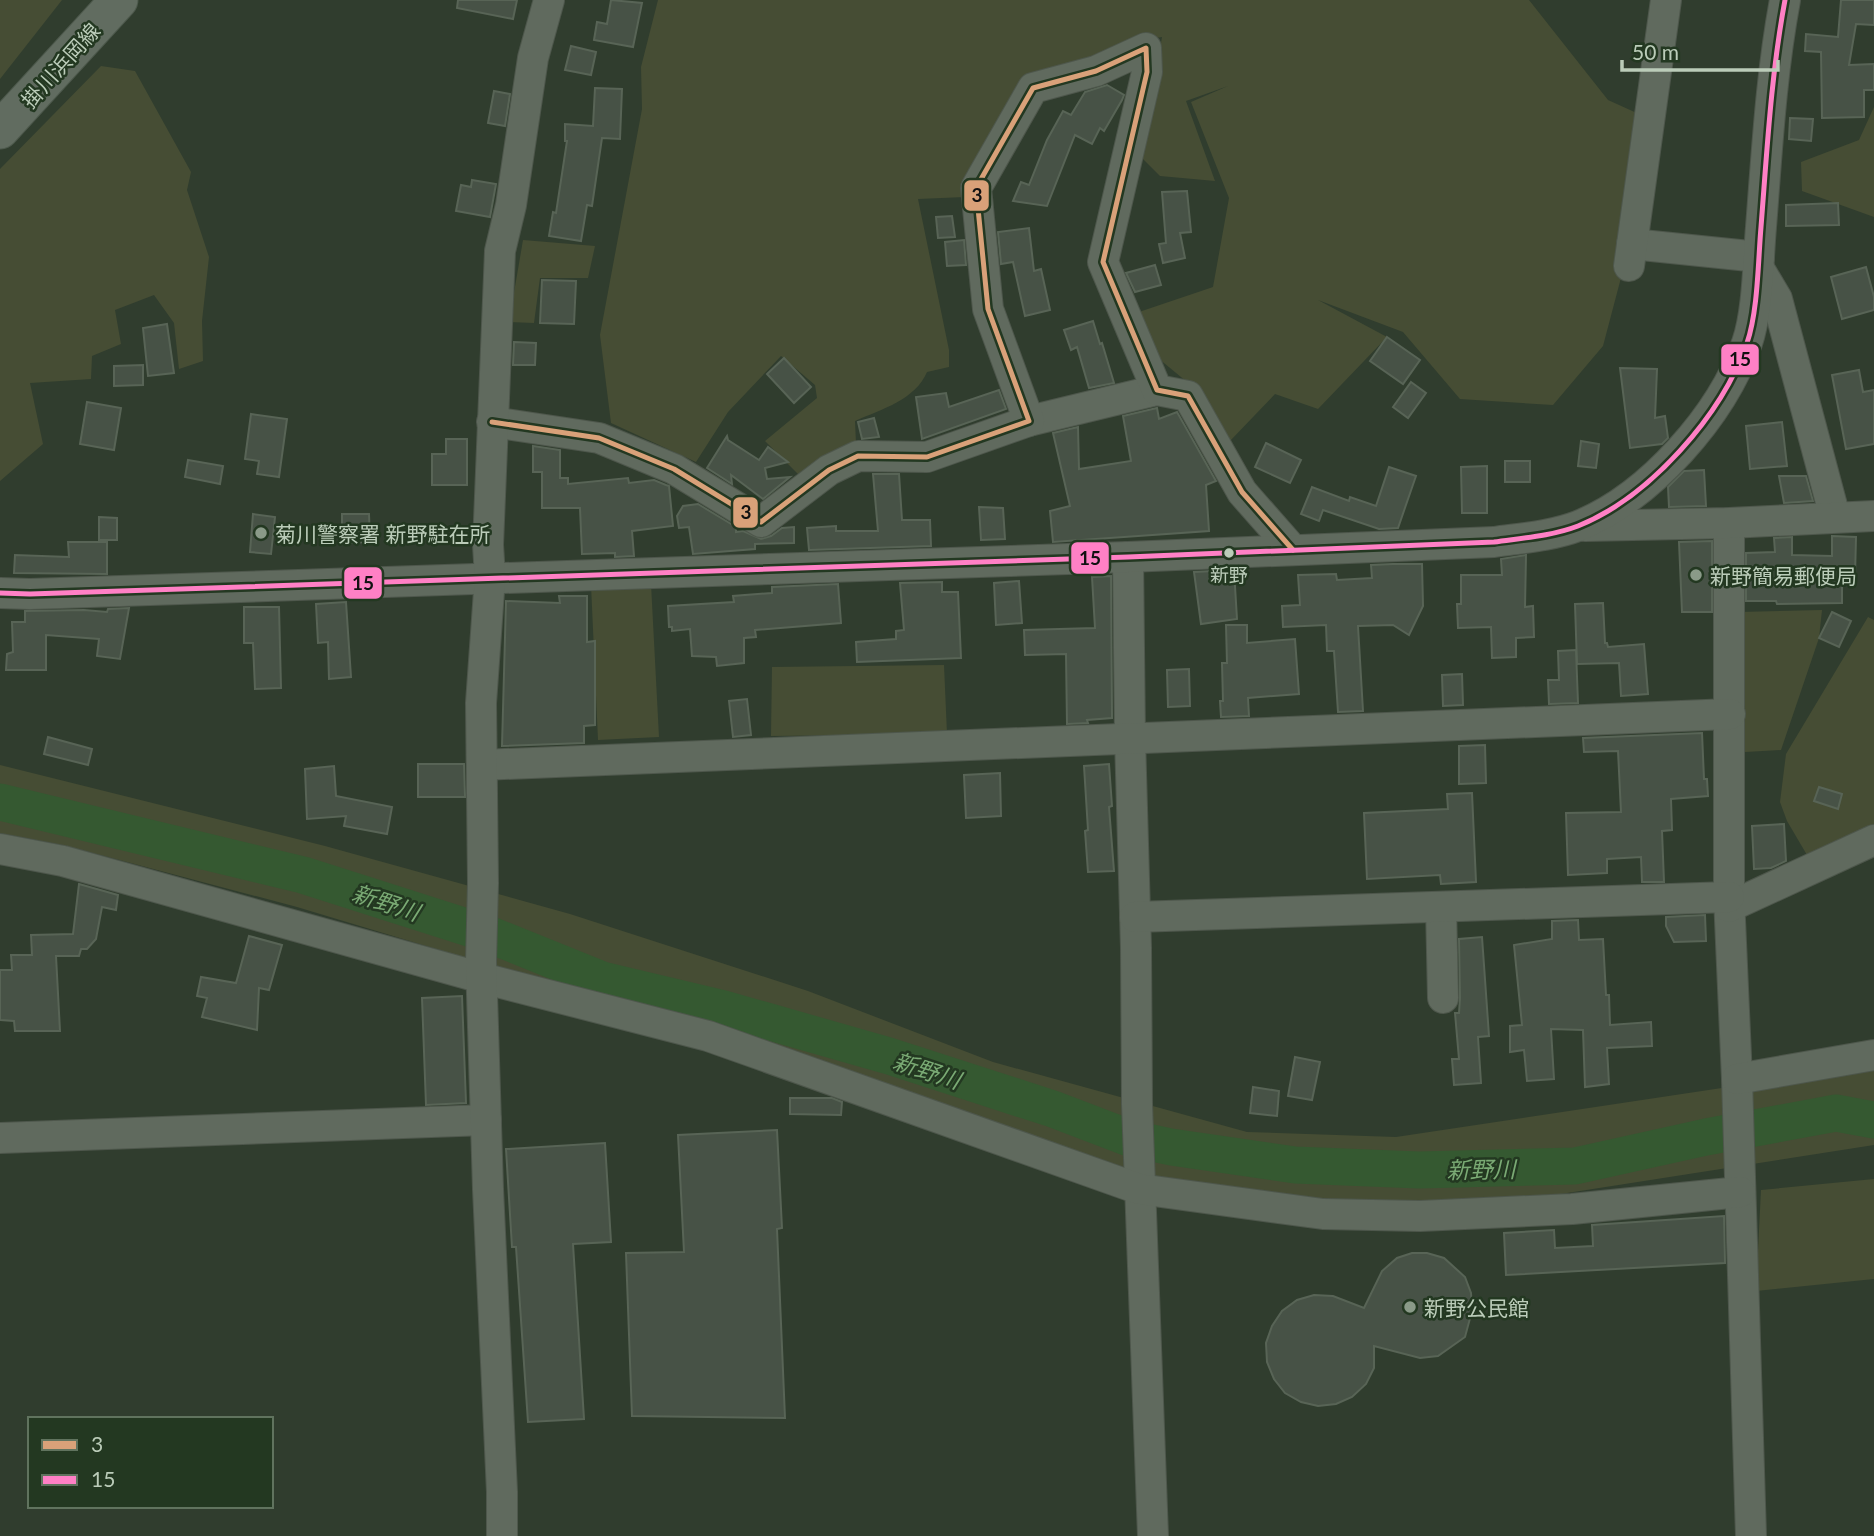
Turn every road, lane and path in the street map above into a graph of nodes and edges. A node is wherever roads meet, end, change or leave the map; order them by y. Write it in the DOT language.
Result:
graph roads {
  1 [pos="119,0"];
  2 [pos="549,0"];
  3 [pos="1667,0"];
  4 [pos="1785,0"];
  5 [pos="0,130"];
  6 [pos="1758,262"];
  7 [pos="1157,390"];
  8 [pos="1029,421"];
  9 [pos="492,422"];
  10 [pos="1874,516"];
  11 [pos="1835,517"];
  12 [pos="761,522"];
  13 [pos="1729,523"];
  14 [pos="1577,526"];
  15 [pos="1293,550"];
  16 [pos="1128,557"];
  17 [pos="774,568"];
  18 [pos="490,578"];
  19 [pos="0,593"];
  20 [pos="1730,714"];
  21 [pos="1130,738"];
  22 [pos="482,765"];
  23 [pos="1874,840"];
  24 [pos="0,849"];
  25 [pos="1729,902"];
  26 [pos="1441,907"];
  27 [pos="1135,917"];
  28 [pos="482,970"];
  29 [pos="1443,999"];
  30 [pos="1874,1055"];
  31 [pos="1738,1091"];
  32 [pos="486,1120"];
  33 [pos="0,1138"];
  34 [pos="1139,1189"];
  35 [pos="1740,1192"];
  36 [pos="502,1536"];
  37 [pos="1153,1536"];
  38 [pos="1751,1536"];
  1 -- 5 [label="main road, 掛川浜岡線"];
  2 -- 9 [label="street"];
  3 -- 6 [label="street"];
  4 -- 6 [label="street"];
  6 -- 11 [label="street"];
  6 -- 14 [label="street"];
  7 -- 8 [label="street"];
  7 -- 8 [label="street"];
  7 -- 15 [label="street"];
  8 -- 12 [label="street"];
  9 -- 12 [label="street"];
  9 -- 18 [label="street"];
  10 -- 11 [label="street"];
  11 -- 13 [label="street"];
  12 -- 17 [label="street"];
  13 -- 14 [label="street"];
  13 -- 20 [label="street"];
  14 -- 15 [label="street"];
  15 -- 16 [label="street"];
  16 -- 17 [label="street"];
  16 -- 21 [label="street"];
  17 -- 18 [label="street"];
  18 -- 19 [label="street"];
  18 -- 22 [label="street"];
  20 -- 21 [label="street"];
  20 -- 25 [label="street"];
  21 -- 22 [label="street"];
  21 -- 27 [label="street"];
  22 -- 28 [label="street"];
  23 -- 25 [label="street"];
  24 -- 28 [label="street"];
  25 -- 26 [label="street"];
  25 -- 31 [label="street"];
  26 -- 27 [label="street"];
  26 -- 29 [label="street"];
  27 -- 34 [label="street"];
  28 -- 32 [label="street"];
  28 -- 34 [label="street"];
  30 -- 31 [label="street"];
  31 -- 35 [label="street"];
  32 -- 33 [label="street"];
  32 -- 36 [label="street"];
  34 -- 35 [label="street"];
  34 -- 37 [label="street"];
  35 -- 38 [label="street"];
}
